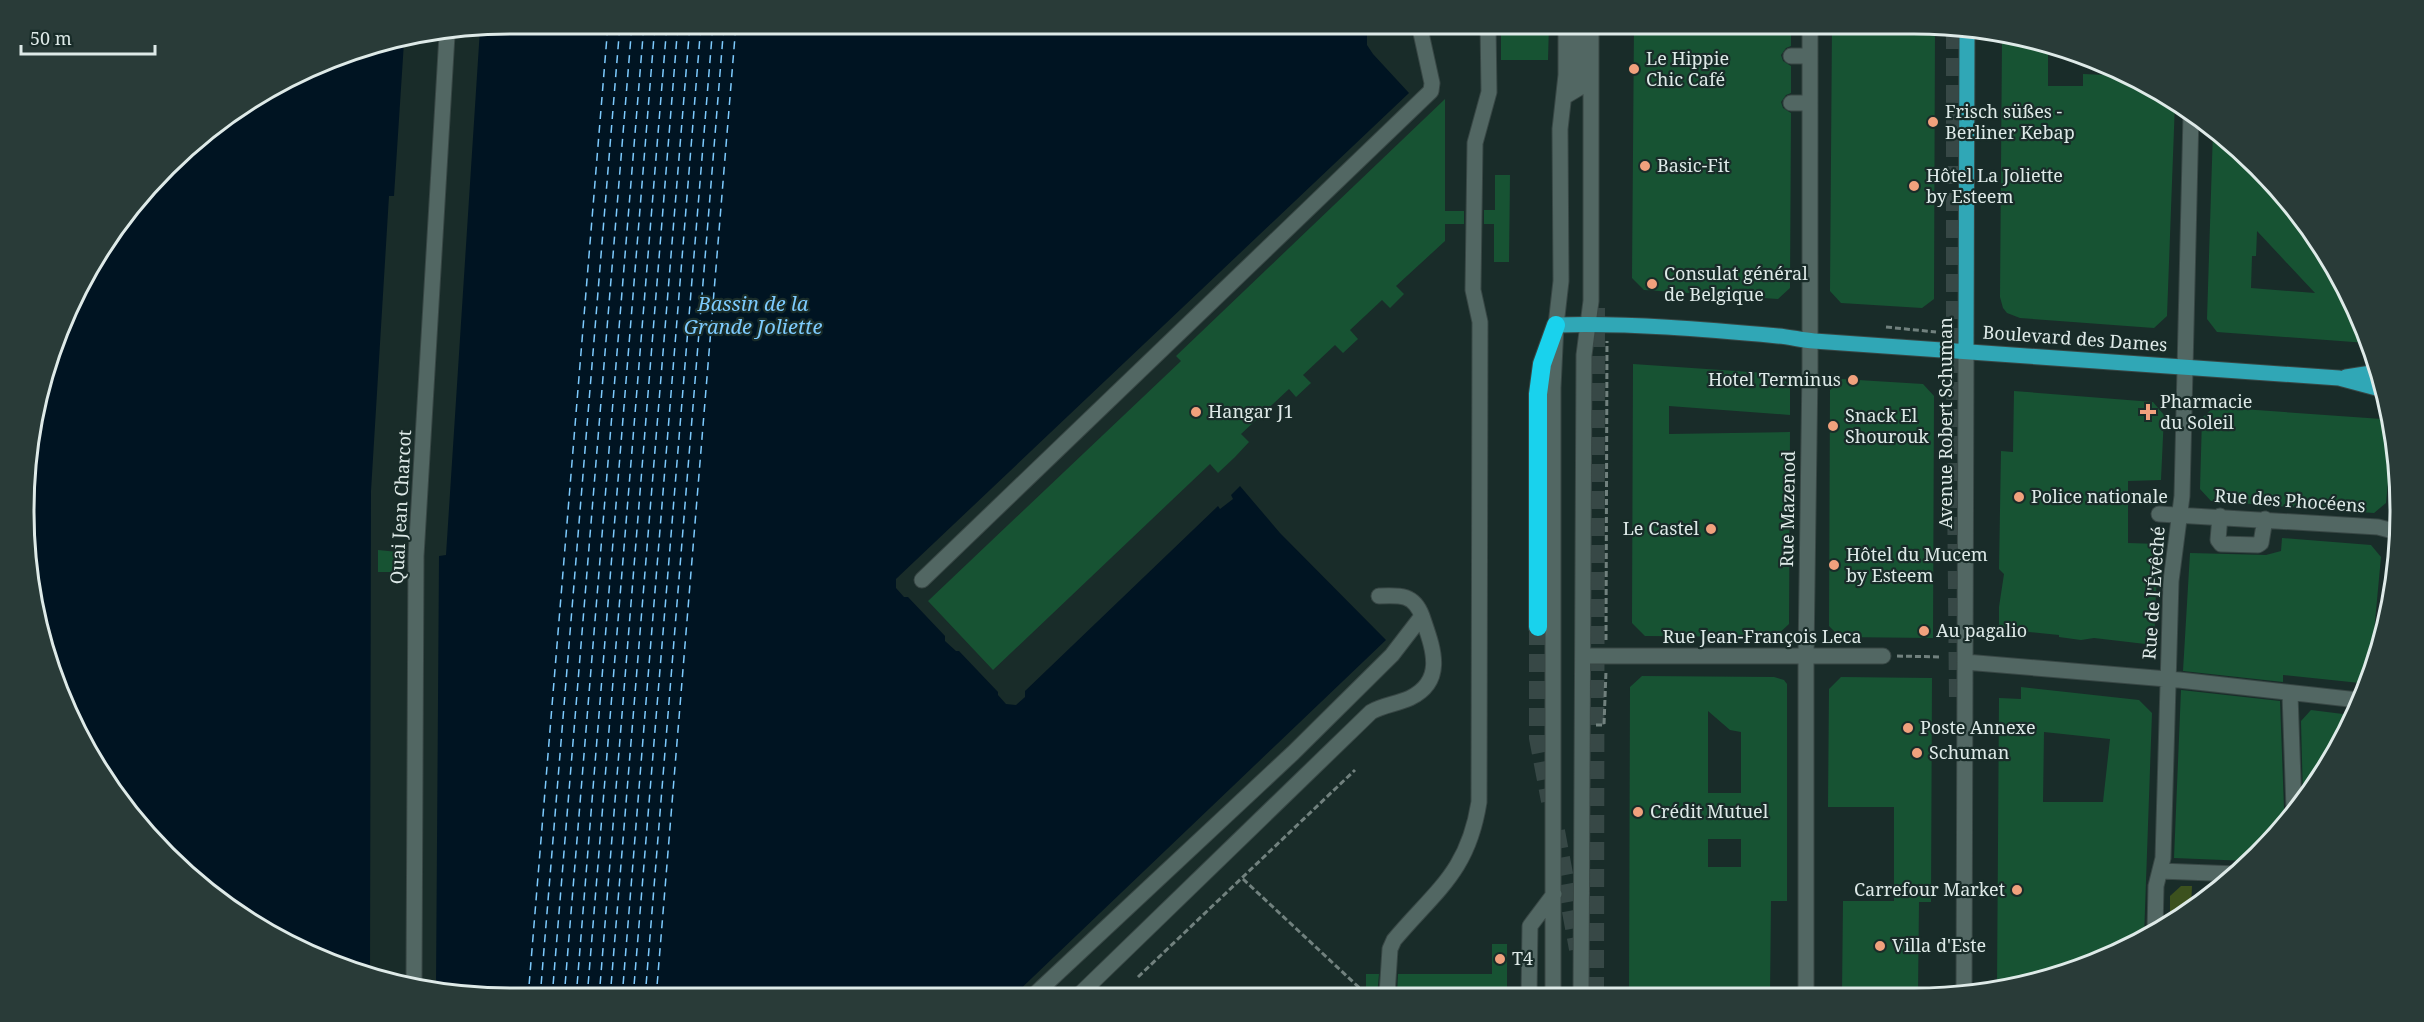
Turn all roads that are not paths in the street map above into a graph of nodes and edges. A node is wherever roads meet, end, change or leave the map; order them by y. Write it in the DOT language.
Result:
graph roads {
  1 [pos="1421,34"];
  2 [pos="1488,34"];
  3 [pos="1566,34"];
  4 [pos="1579,34"];
  5 [pos="1591,34"];
  6 [pos="1810,34"];
  7 [pos="1967,38"];
  8 [pos="447,39"];
  9 [pos="1791,56"];
  10 [pos="1810,56"];
  11 [pos="1564,97"];
  12 [pos="1791,103"];
  13 [pos="1810,103"];
  14 [pos="2191,124"];
  15 [pos="1589,324"];
  16 [pos="1556,325"];
  17 [pos="1810,341"];
  18 [pos="1966,350"];
  19 [pos="2184,367"];
  20 [pos="2369,373"];
  21 [pos="2339,378"];
  22 [pos="2373,387"];
  23 [pos="2159,514"];
  24 [pos="2179,514"];
  25 [pos="2220,516"];
  26 [pos="2265,519"];
  27 [pos="2389,530"];
  28 [pos="922,580"];
  29 [pos="1379,596"];
  30 [pos="1422,616"];
  31 [pos="1538,627"];
  32 [pos="1583,656"];
  33 [pos="1806,656"];
  34 [pos="1883,656"];
  35 [pos="1965,662"];
  36 [pos="2167,679"];
  37 [pos="2290,693"];
  38 [pos="2350,699"];
  39 [pos="2294,797"];
  40 [pos="2160,872"];
  41 [pos="2221,874"];
  42 [pos="1554,894"];
  43 [pos="2154,922"];
  44 [pos="414,977"];
  45 [pos="1965,984"];
  46 [pos="1042,988"];
  47 [pos="1086,988"];
  48 [pos="1388,988"];
  49 [pos="1529,988"];
  50 [pos="1553,988"];
  51 [pos="1581,988"];
  52 [pos="1806,988"];
  1 -- 28 [label="street"];
  2 -- 48 [label="street"];
  3 -- 11 [label="street"];
  4 -- 11 [label="street"];
  5 -- 15 [label="street"];
  6 -- 10 [label="street, Rue Mazenod"];
  7 -- 18 [label="main road, Avenue Robert Schuman"];
  8 -- 44 [label="street, Quai Jean Charcot"];
  9 -- 10 [label="street"];
  10 -- 13 [label="street, Rue Mazenod"];
  11 -- 16 [label="street"];
  12 -- 13 [label="street"];
  13 -- 17 [label="street, Rue Mazenod"];
  14 -- 19 [label="street, Rue de l'Évêché"];
  15 -- 16 [label="main road, Boulevard des Dames"];
  15 -- 17 [label="main road, Boulevard des Dames"];
  15 -- 32 [label="street"];
  16 -- 31 [label="highway"];
  16 -- 42 [label="street"];
  17 -- 18 [label="main road, Boulevard des Dames"];
  17 -- 33 [label="street, Rue Mazenod"];
  18 -- 19 [label="main road, Boulevard des Dames"];
  18 -- 35 [label="street, Avenue Robert Schuman"];
  19 -- 21 [label="main road, Boulevard des Dames"];
  19 -- 24 [label="street, Rue de l'Évêché"];
  20 -- 21 [label="main road, Boulevard des Dames"];
  21 -- 22 [label="main road, Boulevard des Dames"];
  23 -- 24 [label="street, Rue des Phocéens"];
  24 -- 25 [label="street, Rue des Phocéens"];
  24 -- 36 [label="street, Rue de l'Évêché"];
  25 -- 26 [label="street, Rue des Phocéens"];
  25 -- 26 [label="street"];
  26 -- 27 [label="street, Rue des Phocéens"];
  29 -- 30 [label="street"];
  30 -- 46 [label="street"];
  30 -- 47 [label="street"];
  32 -- 33 [label="street, Rue Jean-François Leca"];
  32 -- 51 [label="street"];
  33 -- 34 [label="street, Rue Jean-François Leca"];
  33 -- 52 [label="street, Rue Mazenod"];
  35 -- 36 [label="street"];
  35 -- 45 [label="street, Avenue Robert Schuman"];
  36 -- 37 [label="street"];
  36 -- 40 [label="street, Rue de l'Évêché"];
  37 -- 38 [label="street"];
  37 -- 39 [label="street"];
  40 -- 41 [label="street"];
  40 -- 43 [label="street, Rue de l'Évêché"];
  42 -- 49 [label="street"];
  42 -- 50 [label="street"];
}
